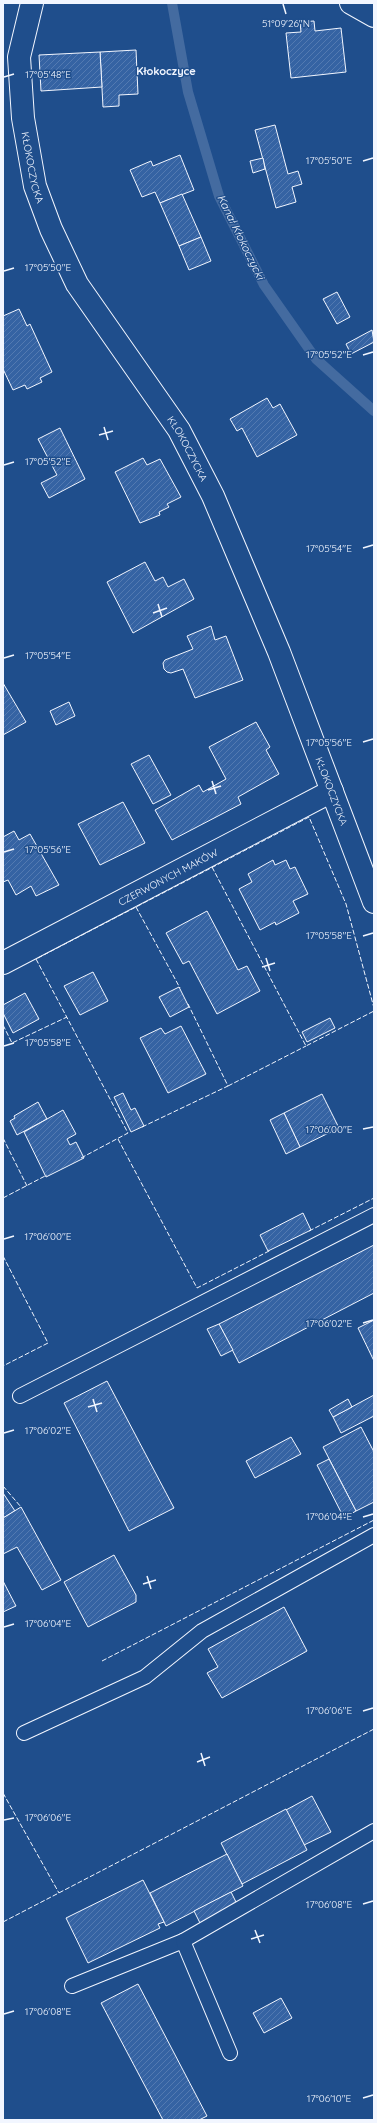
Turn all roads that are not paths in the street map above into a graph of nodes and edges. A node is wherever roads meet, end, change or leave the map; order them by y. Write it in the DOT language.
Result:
graph roads {
  1 [pos="32,3"];
  2 [pos="351,3"];
  3 [pos="374,16"];
  4 [pos="332,791"];
  5 [pos="374,902"];
  6 [pos="3,963"];
  7 [pos="374,1215"];
  8 [pos="20,1396"];
  9 [pos="374,1535"];
  10 [pos="24,1733"];
  11 [pos="374,1831"];
  12 [pos="183,1941"];
  13 [pos="72,1986"];
  14 [pos="230,2052"];
  1 -- 4 [label="street, KŁOKOCZYCKA"];
  2 -- 3 [label="street"];
  4 -- 5 [label="street, KŁOKOCZYCKA"];
  4 -- 6 [label="street, CZERWONYCH MAKÓW"];
  7 -- 8 [label="lane"];
  9 -- 10 [label="lane"];
  11 -- 12 [label="lane"];
  12 -- 13 [label="lane"];
  12 -- 14 [label="lane"];
}
